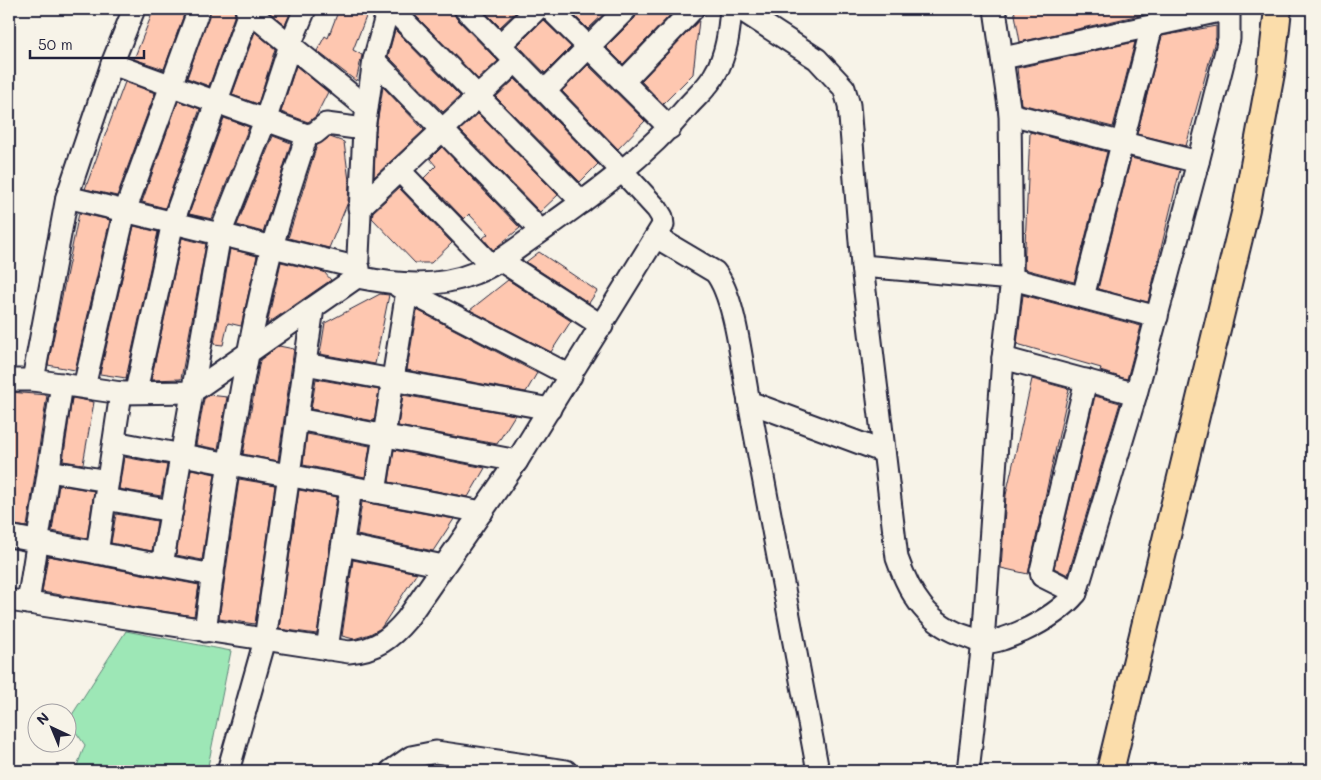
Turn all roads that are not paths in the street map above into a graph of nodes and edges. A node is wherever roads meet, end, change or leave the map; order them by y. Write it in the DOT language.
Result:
graph roads {
  1 [pos="134,9"];
  2 [pos="198,9"];
  3 [pos="305,9"];
  4 [pos="388,9"];
  5 [pos="392,9"];
  6 [pos="465,9"];
  7 [pos="537,9"];
  8 [pos="550,9"];
  9 [pos="626,9"];
  10 [pos="693,9"];
  11 [pos="731,9"];
  12 [pos="740,9"];
  13 [pos="995,9"];
  14 [pos="1230,9"];
  15 [pos="1278,9"];
  16 [pos="249,10"];
  17 [pos="1152,26"];
  18 [pos="290,45"];
  19 [pos="500,45"];
  20 [pos="588,47"];
  21 [pos="1003,58"];
  22 [pos="374,60"];
  23 [pos="516,61"];
  24 [pos="112,64"];
  25 [pos="623,82"];
  26 [pos="169,86"];
  27 [pos="545,91"];
  28 [pos="478,96"];
  29 [pos="216,103"];
  30 [pos="367,108"];
  31 [pos="1010,114"];
  32 [pos="265,121"];
  33 [pos="670,128"];
  34 [pos="364,129"];
  35 [pos="443,130"];
  36 [pos="307,135"];
  37 [pos="1122,143"];
  38 [pos="1198,162"];
  39 [pos="399,170"];
  40 [pos="623,172"];
  41 [pos="67,197"];
  42 [pos="582,202"];
  43 [pos="359,208"];
  44 [pos="125,211"];
  45 [pos="173,222"];
  46 [pos="541,231"];
  47 [pos="220,234"];
  48 [pos="656,237"];
  49 [pos="272,246"];
  50 [pos="495,262"];
  51 [pos="862,266"];
  52 [pos="358,273"];
  53 [pos="1012,279"];
  54 [pos="400,288"];
  55 [pos="1083,297"];
  56 [pos="313,308"];
  57 [pos="1157,316"];
  58 [pos="602,326"];
  59 [pos="249,352"];
  60 [pos="1003,358"];
  61 [pos="304,364"];
  62 [pos="571,376"];
  63 [pos="9,380"];
  64 [pos="33,380"];
  65 [pos="393,380"];
  66 [pos="1086,380"];
  67 [pos="62,384"];
  68 [pos="84,387"];
  69 [pos="129,392"];
  70 [pos="192,392"];
  71 [pos="1136,394"];
  72 [pos="749,402"];
  73 [pos="550,409"];
  74 [pos="297,419"];
  75 [pos="384,435"];
  76 [pos="114,442"];
  77 [pos="884,452"];
  78 [pos="182,455"];
  79 [pos="518,461"];
  80 [pos="229,464"];
  81 [pos="49,471"];
  82 [pos="289,476"];
  83 [pos="351,488"];
  84 [pos="107,490"];
  85 [pos="375,492"];
  86 [pos="172,511"];
  87 [pos="482,512"];
  88 [pos="9,536"];
  89 [pos="38,542"];
  90 [pos="343,545"];
  91 [pos="98,553"];
  92 [pos="162,565"];
  93 [pos="443,566"];
  94 [pos="213,575"];
  95 [pos="1076,593"];
  96 [pos="18,602"];
  97 [pos="205,631"];
  98 [pos="265,640"];
  99 [pos="983,642"];
  100 [pos="327,649"];
  101 [pos="228,771"];
  102 [pos="391,771"];
  103 [pos="566,771"];
  104 [pos="818,771"];
  105 [pos="968,771"];
  106 [pos="1110,771"];
  1 -- 24 [label="street"];
  2 -- 26 [label="street"];
  3 -- 18 [label="street"];
  4 -- 22 [label="street"];
  5 -- 28 [label="street"];
  6 -- 19 [label="street"];
  7 -- 19 [label="street"];
  8 -- 20 [label="street"];
  9 -- 20 [label="street"];
  10 -- 25 [label="street"];
  11 -- 33 [label="street"];
  12 -- 51 [label="street"];
  13 -- 21 [label="street"];
  14 -- 17 [label="street"];
  14 -- 38 [label="street"];
  15 -- 106 [label="main road"];
  16 -- 18 [label="street"];
  16 -- 29 [label="street"];
  17 -- 21 [label="street"];
  17 -- 37 [label="street"];
  18 -- 30 [label="street"];
  18 -- 32 [label="street"];
  19 -- 23 [label="street"];
  20 -- 25 [label="street"];
  20 -- 27 [label="street"];
  21 -- 31 [label="street"];
  22 -- 30 [label="street"];
  22 -- 35 [label="street"];
  23 -- 27 [label="street"];
  23 -- 28 [label="street"];
  24 -- 26 [label="street"];
  24 -- 41 [label="street"];
  25 -- 33 [label="street"];
  26 -- 29 [label="street"];
  26 -- 44 [label="street"];
  27 -- 40 [label="street"];
  28 -- 35 [label="street"];
  28 -- 42 [label="street"];
  29 -- 32 [label="street"];
  29 -- 45 [label="street"];
  30 -- 34 [label="street"];
  31 -- 37 [label="street"];
  31 -- 53 [label="street"];
  32 -- 36 [label="street"];
  32 -- 47 [label="street"];
  33 -- 40 [label="street"];
  34 -- 36 [label="street"];
  34 -- 43 [label="street"];
  35 -- 39 [label="street"];
  35 -- 46 [label="street"];
  36 -- 49 [label="street"];
  37 -- 38 [label="street"];
  37 -- 55 [label="street"];
  38 -- 57 [label="street"];
  39 -- 43 [label="street"];
  39 -- 50 [label="street"];
  40 -- 42 [label="street"];
  40 -- 48 [label="street"];
  41 -- 44 [label="street"];
  41 -- 64 [label="street"];
  42 -- 46 [label="street"];
  43 -- 52 [label="street"];
  44 -- 45 [label="street"];
  44 -- 68 [label="street"];
  45 -- 47 [label="street"];
  45 -- 69 [label="street"];
  46 -- 50 [label="street"];
  47 -- 49 [label="street"];
  47 -- 70 [label="street"];
  48 -- 58 [label="street"];
  48 -- 72 [label="street"];
  49 -- 52 [label="street"];
  49 -- 59 [label="street"];
  50 -- 54 [label="street"];
  50 -- 58 [label="street"];
  51 -- 53 [label="street"];
  51 -- 77 [label="street"];
  52 -- 54 [label="street"];
  52 -- 56 [label="street"];
  53 -- 55 [label="street"];
  53 -- 60 [label="street"];
  54 -- 62 [label="street"];
  54 -- 65 [label="street"];
  55 -- 57 [label="street"];
  56 -- 59 [label="street"];
  56 -- 61 [label="street"];
  57 -- 71 [label="street"];
  58 -- 62 [label="street"];
  59 -- 70 [label="street"];
  59 -- 80 [label="street"];
  60 -- 66 [label="street"];
  60 -- 99 [label="street"];
  61 -- 65 [label="street"];
  61 -- 74 [label="street"];
  62 -- 73 [label="street"];
  63 -- 64 [label="street"];
  64 -- 67 [label="street"];
  65 -- 73 [label="street"];
  65 -- 75 [label="street"];
  66 -- 71 [label="street"];
  66 -- 95 [label="street"];
  67 -- 68 [label="street"];
  67 -- 81 [label="street"];
  68 -- 69 [label="street"];
  69 -- 70 [label="street"];
  69 -- 76 [label="street"];
  70 -- 78 [label="street"];
  71 -- 95 [label="street"];
  72 -- 77 [label="street"];
  72 -- 104 [label="street"];
  73 -- 79 [label="street"];
  74 -- 75 [label="street"];
  74 -- 82 [label="street"];
  75 -- 79 [label="street"];
  75 -- 85 [label="street"];
  76 -- 78 [label="street"];
  76 -- 84 [label="street"];
  77 -- 99 [label="street"];
  78 -- 80 [label="street"];
  78 -- 86 [label="street"];
  79 -- 87 [label="street"];
  80 -- 82 [label="street"];
  80 -- 94 [label="street"];
  81 -- 84 [label="street"];
  81 -- 89 [label="street"];
  82 -- 83 [label="street"];
  82 -- 98 [label="street"];
  83 -- 85 [label="street"];
  83 -- 90 [label="street"];
  84 -- 86 [label="street"];
  84 -- 91 [label="street"];
  85 -- 87 [label="street"];
  86 -- 92 [label="street"];
  87 -- 93 [label="street"];
  88 -- 89 [label="street"];
  89 -- 91 [label="street"];
  89 -- 96 [label="street"];
  90 -- 93 [label="street"];
  90 -- 100 [label="street"];
  91 -- 92 [label="street"];
  92 -- 94 [label="street"];
  93 -- 100 [label="street"];
  94 -- 97 [label="street"];
  95 -- 99 [label="street"];
  96 -- 97 [label="street"];
  97 -- 98 [label="street"];
  98 -- 100 [label="street"];
  98 -- 101 [label="street"];
  99 -- 105 [label="street"];
  102 -- 103 [label="street"];
}
